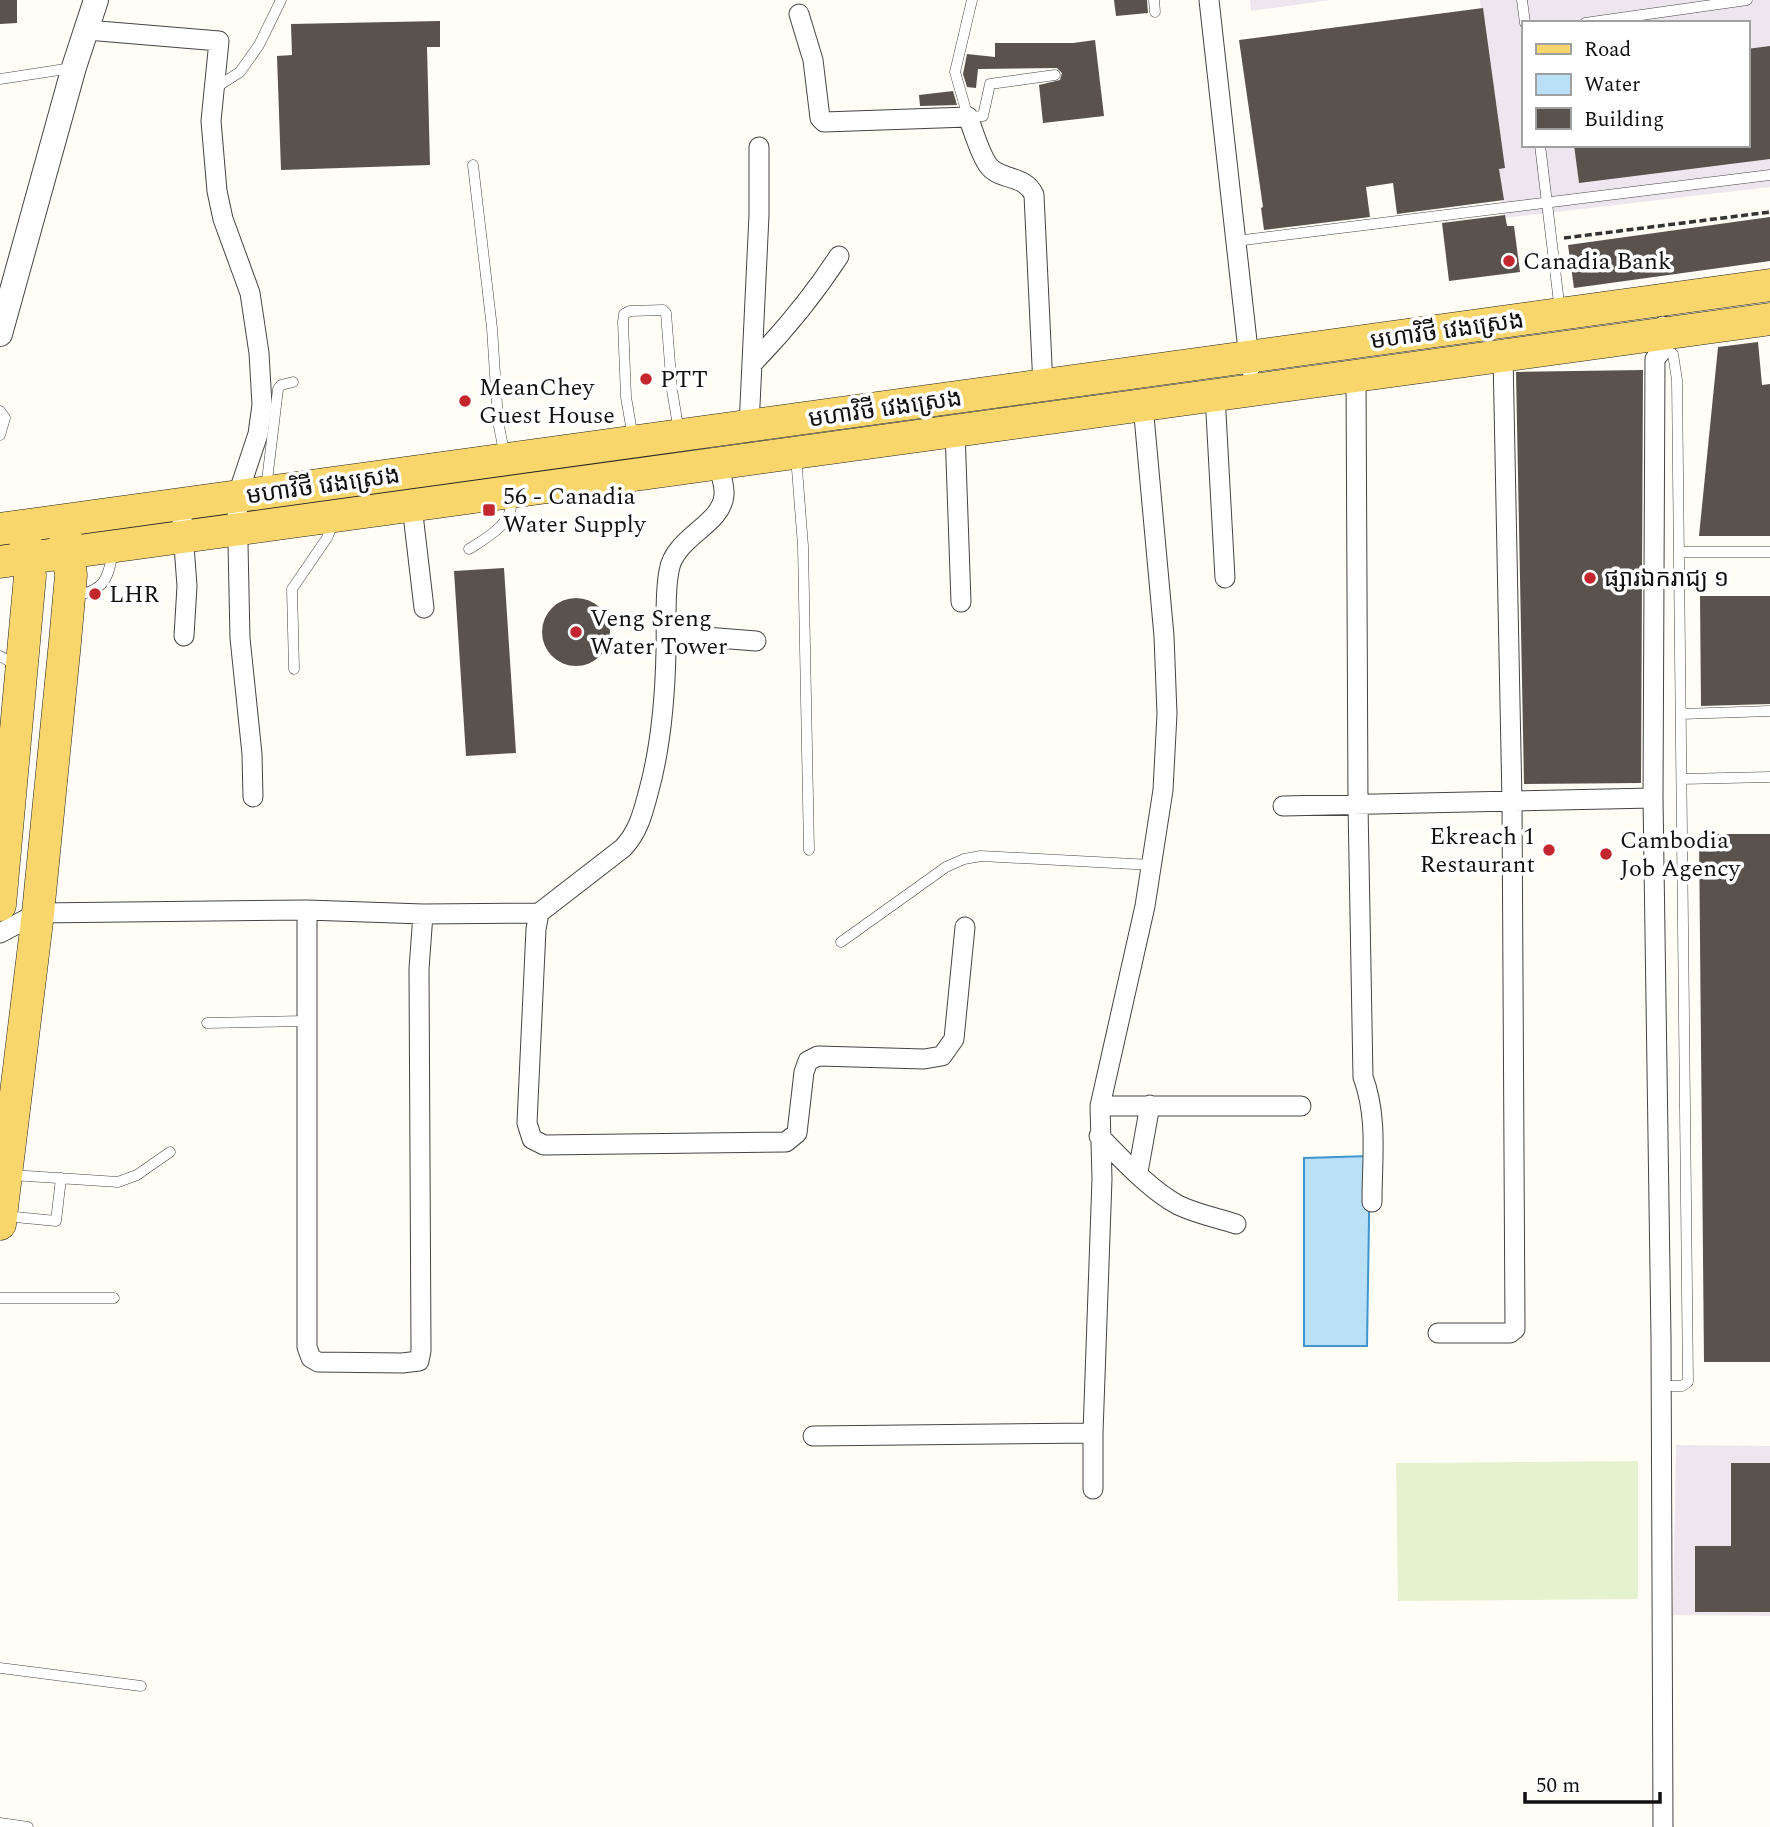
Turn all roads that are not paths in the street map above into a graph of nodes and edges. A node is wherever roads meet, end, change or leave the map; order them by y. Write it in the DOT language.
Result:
graph roads {
  1 [pos="96,0"];
  2 [pos="281,0"];
  3 [pos="972,0"];
  4 [pos="1154,0"];
  5 [pos="1209,0"];
  6 [pos="1522,0"];
  7 [pos="1747,0"];
  8 [pos="1155,12"];
  9 [pos="799,14"];
  10 [pos="1525,21"];
  11 [pos="1599,21"];
  12 [pos="87,30"];
  13 [pos="74,67"];
  14 [pos="1055,75"];
  15 [pos="0,79"];
  16 [pos="215,89"];
  17 [pos="968,117"];
  18 [pos="760,147"];
  19 [pos="1540,147"];
  20 [pos="473,165"];
  21 [pos="1770,175"];
  22 [pos="1547,203"];
  23 [pos="1236,241"];
  24 [pos="839,256"];
  25 [pos="1770,285"];
  26 [pos="1660,301"];
  27 [pos="1770,319"];
  28 [pos="1562,330"];
  29 [pos="0,334"];
  30 [pos="1664,341"];
  31 [pos="1503,355"];
  32 [pos="1249,357"];
  33 [pos="751,364"];
  34 [pos="1356,375"];
  35 [pos="293,382"];
  36 [pos="1043,386"];
  37 [pos="1253,389"];
  38 [pos="1215,395"];
  39 [pos="1143,405"];
  40 [pos="0,411"];
  41 [pos="749,426"];
  42 [pos="954,431"];
  43 [pos="0,435"];
  44 [pos="634,442"];
  45 [pos="682,452"];
  46 [pos="795,453"];
  47 [pos="505,460"];
  48 [pos="718,463"];
  49 [pos="511,492"];
  50 [pos="252,495"];
  51 [pos="181,505"];
  52 [pos="412,506"];
  53 [pos="336,516"];
  54 [pos="63,521"];
  55 [pos="12,528"];
  56 [pos="237,530"];
  57 [pos="185,537"];
  58 [pos="114,547"];
  59 [pos="469,549"];
  60 [pos="1679,552"];
  61 [pos="1770,552"];
  62 [pos="68,553"];
  63 [pos="14,561"];
  64 [pos="1225,578"];
  65 [pos="69,596"];
  66 [pos="961,602"];
  67 [pos="424,608"];
  68 [pos="667,634"];
  69 [pos="184,636"];
  70 [pos="756,641"];
  71 [pos="10,662"];
  72 [pos="295,669"];
  73 [pos="1770,711"];
  74 [pos="1681,713"];
  75 [pos="1770,777"];
  76 [pos="1682,779"];
  77 [pos="253,797"];
  78 [pos="1653,798"];
  79 [pos="1512,802"];
  80 [pos="1358,805"];
  81 [pos="1283,806"];
  82 [pos="809,850"];
  83 [pos="1152,864"];
  84 [pos="0,905"];
  85 [pos="307,911"];
  86 [pos="38,913"];
  87 [pos="539,913"];
  88 [pos="422,914"];
  89 [pos="965,928"];
  90 [pos="0,933"];
  91 [pos="841,942"];
  92 [pos="305,1021"];
  93 [pos="207,1023"];
  94 [pos="1150,1105"];
  95 [pos="1100,1106"];
  96 [pos="1301,1106"];
  97 [pos="1099,1136"];
  98 [pos="170,1152"];
  99 [pos="1138,1172"];
  100 [pos="7,1174"];
  101 [pos="61,1178"];
  102 [pos="1372,1202"];
  103 [pos="0,1219"];
  104 [pos="1236,1224"];
  105 [pos="0,1297"];
  106 [pos="114,1298"];
  107 [pos="1438,1334"];
  108 [pos="1661,1386"];
  109 [pos="1093,1433"];
  110 [pos="813,1436"];
  111 [pos="1093,1489"];
  112 [pos="0,1668"];
  113 [pos="141,1686"];
  114 [pos="0,1824"];
  115 [pos="28,1827"];
  116 [pos="1663,1827"];
  1 -- 12 [label="street"];
  2 -- 16 [label="lane"];
  3 -- 17 [label="lane"];
  4 -- 8 [label="lane"];
  5 -- 23 [label="street"];
  6 -- 10 [label="lane"];
  7 -- 11 [label="lane"];
  9 -- 17 [label="street"];
  12 -- 13 [label="street"];
  12 -- 16 [label="street"];
  13 -- 15 [label="lane"];
  13 -- 29 [label="street"];
  14 -- 17 [label="lane"];
  16 -- 50 [label="street"];
  17 -- 36 [label="street"];
  18 -- 33 [label="street"];
  19 -- 22 [label="lane"];
  20 -- 47 [label="lane"];
  21 -- 22 [label="lane"];
  22 -- 23 [label="lane"];
  22 -- 28 [label="lane"];
  23 -- 32 [label="street"];
  24 -- 33 [label="street"];
  25 -- 26 [label="main road, មហាវិថី វេងស្រេង"];
  26 -- 28 [label="main road, មហាវិថី វេងស្រេង"];
  26 -- 30 [label="street"];
  27 -- 30 [label="main road, មហាវិថី វេងស្រេង"];
  28 -- 30 [label="main road, មហាវិថី វេងស្រេង"];
  28 -- 31 [label="main road, មហាវិថី វេងស្រេង"];
  28 -- 32 [label="main road, មហាវិថី វេងស្រេង"];
  30 -- 60 [label="lane"];
  30 -- 78 [label="street"];
  31 -- 34 [label="main road, មហាវិថី វេងស្រេង"];
  31 -- 79 [label="street"];
  32 -- 36 [label="main road, មហាវិថី វេងស្រេង"];
  32 -- 37 [label="street"];
  33 -- 41 [label="street"];
  34 -- 37 [label="main road, មហាវិថី វេងស្រេង"];
  34 -- 80 [label="street"];
  35 -- 50 [label="lane"];
  36 -- 41 [label="main road, មហាវិថី វេងស្រេង"];
  37 -- 38 [label="main road, មហាវិថី វេងស្រេង"];
  38 -- 39 [label="main road, មហាវិថី វេងស្រេង"];
  38 -- 64 [label="street"];
  39 -- 42 [label="main road, មហាវិថី វេងស្រេង"];
  39 -- 83 [label="street"];
  40 -- 43 [label="lane"];
  41 -- 45 [label="main road, មហាវិថី វេងស្រេង"];
  42 -- 46 [label="main road, មហាវិថី វេងស្រេង"];
  42 -- 66 [label="street"];
  44 -- 45 [label="main road, មហាវិថី វេងស្រេង"];
  44 -- 45 [label="lane"];
  44 -- 47 [label="main road, មហាវិថី វេងស្រេង"];
  45 -- 48 [label="main road, មហាវិថី វេងស្រេង"];
  45 -- 49 [label="main road, មហាវិថី វេងស្រេង"];
  46 -- 48 [label="main road, មហាវិថី វេងស្រេង"];
  46 -- 82 [label="lane"];
  47 -- 50 [label="main road, មហាវិថី វេងស្រេង"];
  48 -- 68 [label="street"];
  49 -- 52 [label="main road, មហាវិថី វេងស្រេង"];
  49 -- 59 [label="lane"];
  50 -- 51 [label="main road, មហាវិថី វេងស្រេង"];
  50 -- 56 [label="street"];
  51 -- 54 [label="main road, មហាវិថី វេងស្រេង"];
  51 -- 57 [label="street"];
  52 -- 53 [label="main road, មហាវិថី វេងស្រេង"];
  52 -- 67 [label="street"];
  53 -- 56 [label="main road, មហាវិថី វេងស្រេង"];
  53 -- 72 [label="lane"];
  54 -- 55 [label="main road, មហាវិថី វេងស្រេង"];
  54 -- 62 [label="main road"];
  55 -- 63 [label="main road"];
  56 -- 57 [label="main road, មហាវិថី វេងស្រេង"];
  56 -- 77 [label="street"];
  57 -- 58 [label="main road, មហាវិថី វេងស្រេង"];
  57 -- 69 [label="street"];
  58 -- 62 [label="main road, មហាវិថី វេងស្រេង"];
  58 -- 65 [label="lane"];
  60 -- 61 [label="lane"];
  60 -- 74 [label="lane"];
  62 -- 63 [label="main road, មហាវិថី វេងស្រេង"];
  62 -- 65 [label="main road"];
  63 -- 71 [label="main road"];
  65 -- 86 [label="main road"];
  68 -- 70 [label="street"];
  68 -- 87 [label="street"];
  71 -- 84 [label="main road"];
  73 -- 74 [label="lane"];
  74 -- 76 [label="lane"];
  75 -- 76 [label="lane"];
  76 -- 108 [label="lane"];
  78 -- 79 [label="street"];
  78 -- 108 [label="street"];
  79 -- 80 [label="street"];
  79 -- 107 [label="street"];
  80 -- 81 [label="street"];
  80 -- 102 [label="street"];
  83 -- 91 [label="lane"];
  83 -- 95 [label="street"];
  85 -- 86 [label="street"];
  85 -- 88 [label="street"];
  85 -- 92 [label="street"];
  86 -- 90 [label="street"];
  86 -- 100 [label="main road"];
  87 -- 88 [label="street"];
  87 -- 89 [label="street"];
  88 -- 92 [label="street"];
  92 -- 93 [label="lane"];
  94 -- 95 [label="street"];
  94 -- 96 [label="street"];
  94 -- 99 [label="street"];
  95 -- 97 [label="street"];
  97 -- 99 [label="street"];
  97 -- 109 [label="street"];
  98 -- 101 [label="lane"];
  99 -- 104 [label="street"];
  100 -- 101 [label="lane"];
  100 -- 103 [label="main road"];
  101 -- 103 [label="lane"];
  105 -- 106 [label="lane"];
  108 -- 116 [label="street"];
  109 -- 110 [label="street"];
  109 -- 111 [label="street"];
  112 -- 113 [label="lane"];
  114 -- 115 [label="lane"];
}
